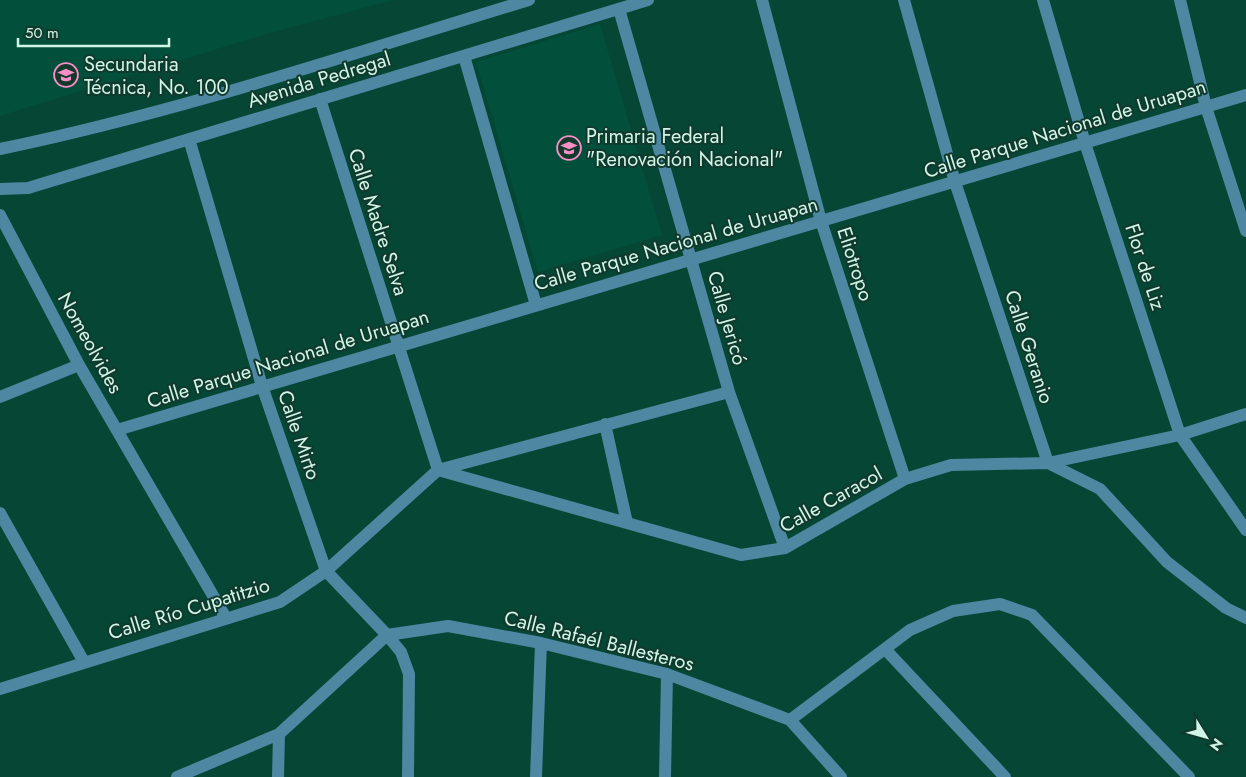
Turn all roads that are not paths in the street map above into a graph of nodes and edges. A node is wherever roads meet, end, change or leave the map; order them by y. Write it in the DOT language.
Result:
graph roads {
  1 [pos="529,0"];
  2 [pos="648,0"];
  3 [pos="762,0"];
  4 [pos="904,0"];
  5 [pos="1042,0"];
  6 [pos="1180,0"];
  7 [pos="619,9"];
  8 [pos="464,56"];
  9 [pos="1246,95"];
  10 [pos="320,99"];
  11 [pos="1206,107"];
  12 [pos="189,139"];
  13 [pos="1085,143"];
  14 [pos="0,150"];
  15 [pos="955,182"];
  16 [pos="0,189"];
  17 [pos="0,215"];
  18 [pos="821,221"];
  19 [pos="1246,231"];
  20 [pos="690,260"];
  21 [pos="536,306"];
  22 [pos="398,346"];
  23 [pos="79,365"];
  24 [pos="262,386"];
  25 [pos="729,392"];
  26 [pos="0,397"];
  27 [pos="1246,414"];
  28 [pos="604,424"];
  29 [pos="117,430"];
  30 [pos="1180,435"];
  31 [pos="1048,463"];
  32 [pos="438,470"];
  33 [pos="905,479"];
  34 [pos="0,512"];
  35 [pos="627,523"];
  36 [pos="1246,530"];
  37 [pos="785,548"];
  38 [pos="326,570"];
  39 [pos="226,618"];
  40 [pos="1246,618"];
  41 [pos="387,635"];
  42 [pos="541,643"];
  43 [pos="886,649"];
  44 [pos="84,662"];
  45 [pos="667,674"];
  46 [pos="0,688"];
  47 [pos="790,720"];
  48 [pos="280,734"];
  49 [pos="667,775"];
  50 [pos="177,777"];
  51 [pos="278,777"];
  52 [pos="408,777"];
  53 [pos="536,777"];
  54 [pos="841,777"];
  55 [pos="1005,777"];
  56 [pos="1189,777"];
  1 -- 14 [label="street, Avenida Pedregal"];
  2 -- 7 [label="street, Avenida Pedregal"];
  3 -- 18 [label="street, Eliotropo"];
  4 -- 15 [label="street, Calle Geranio"];
  5 -- 13 [label="street, Flor de Liz"];
  6 -- 11 [label="street"];
  7 -- 8 [label="street, Avenida Pedregal"];
  7 -- 20 [label="street, Calle Jericó"];
  8 -- 10 [label="street, Avenida Pedregal"];
  8 -- 21 [label="street"];
  9 -- 11 [label="street, Calle Parque Nacional de Uruapan"];
  10 -- 12 [label="street, Avenida Pedregal"];
  10 -- 22 [label="street, Calle Madre Selva"];
  11 -- 13 [label="street, Calle Parque Nacional de Uruapan"];
  11 -- 19 [label="street"];
  12 -- 16 [label="street, Avenida Pedregal"];
  12 -- 24 [label="street, Calle Mirto"];
  13 -- 15 [label="street, Calle Parque Nacional de Uruapan"];
  13 -- 30 [label="street, Flor de Liz"];
  15 -- 18 [label="street, Calle Parque Nacional de Uruapan"];
  15 -- 31 [label="street, Calle Geranio"];
  17 -- 23 [label="street, Nomeolvides"];
  18 -- 20 [label="street, Calle Parque Nacional de Uruapan"];
  18 -- 33 [label="street, Eliotropo"];
  20 -- 21 [label="street, Calle Parque Nacional de Uruapan"];
  20 -- 25 [label="street, Calle Jericó"];
  21 -- 22 [label="street, Calle Parque Nacional de Uruapan"];
  22 -- 24 [label="street, Calle Parque Nacional de Uruapan"];
  22 -- 32 [label="street, Calle Madre Selva"];
  23 -- 26 [label="street"];
  23 -- 29 [label="street, Nomeolvides"];
  24 -- 29 [label="street, Calle Parque Nacional de Uruapan"];
  24 -- 38 [label="street, Calle Mirto"];
  25 -- 28 [label="street"];
  25 -- 37 [label="street, Calle Jericó"];
  27 -- 30 [label="street, Calle Caracol"];
  28 -- 32 [label="street"];
  28 -- 35 [label="street"];
  29 -- 39 [label="street, Nomeolvides"];
  30 -- 31 [label="street, Calle Caracol"];
  30 -- 36 [label="street, Flor de Liz"];
  31 -- 33 [label="street, Calle Caracol"];
  31 -- 40 [label="street"];
  32 -- 35 [label="street, Calle Caracol"];
  32 -- 38 [label="street, Calle Río Cupatitzio"];
  33 -- 37 [label="street, Calle Caracol"];
  34 -- 44 [label="street"];
  35 -- 37 [label="street, Calle Caracol"];
  38 -- 39 [label="street, Calle Río Cupatitzio"];
  38 -- 41 [label="street, Calle Mirto"];
  39 -- 44 [label="street, Calle Río Cupatitzio"];
  41 -- 42 [label="street, Calle Rafaél Ballesteros"];
  41 -- 48 [label="street"];
  41 -- 52 [label="street, Calle Mirto"];
  42 -- 45 [label="street, Calle Rafaél Ballesteros"];
  42 -- 53 [label="street"];
  43 -- 47 [label="street"];
  43 -- 55 [label="street"];
  43 -- 56 [label="street"];
  44 -- 46 [label="street, Calle Río Cupatitzio"];
  45 -- 47 [label="street, Calle Rafaél Ballesteros"];
  45 -- 49 [label="street"];
  47 -- 54 [label="street"];
  48 -- 50 [label="street"];
  48 -- 51 [label="street"];
}
